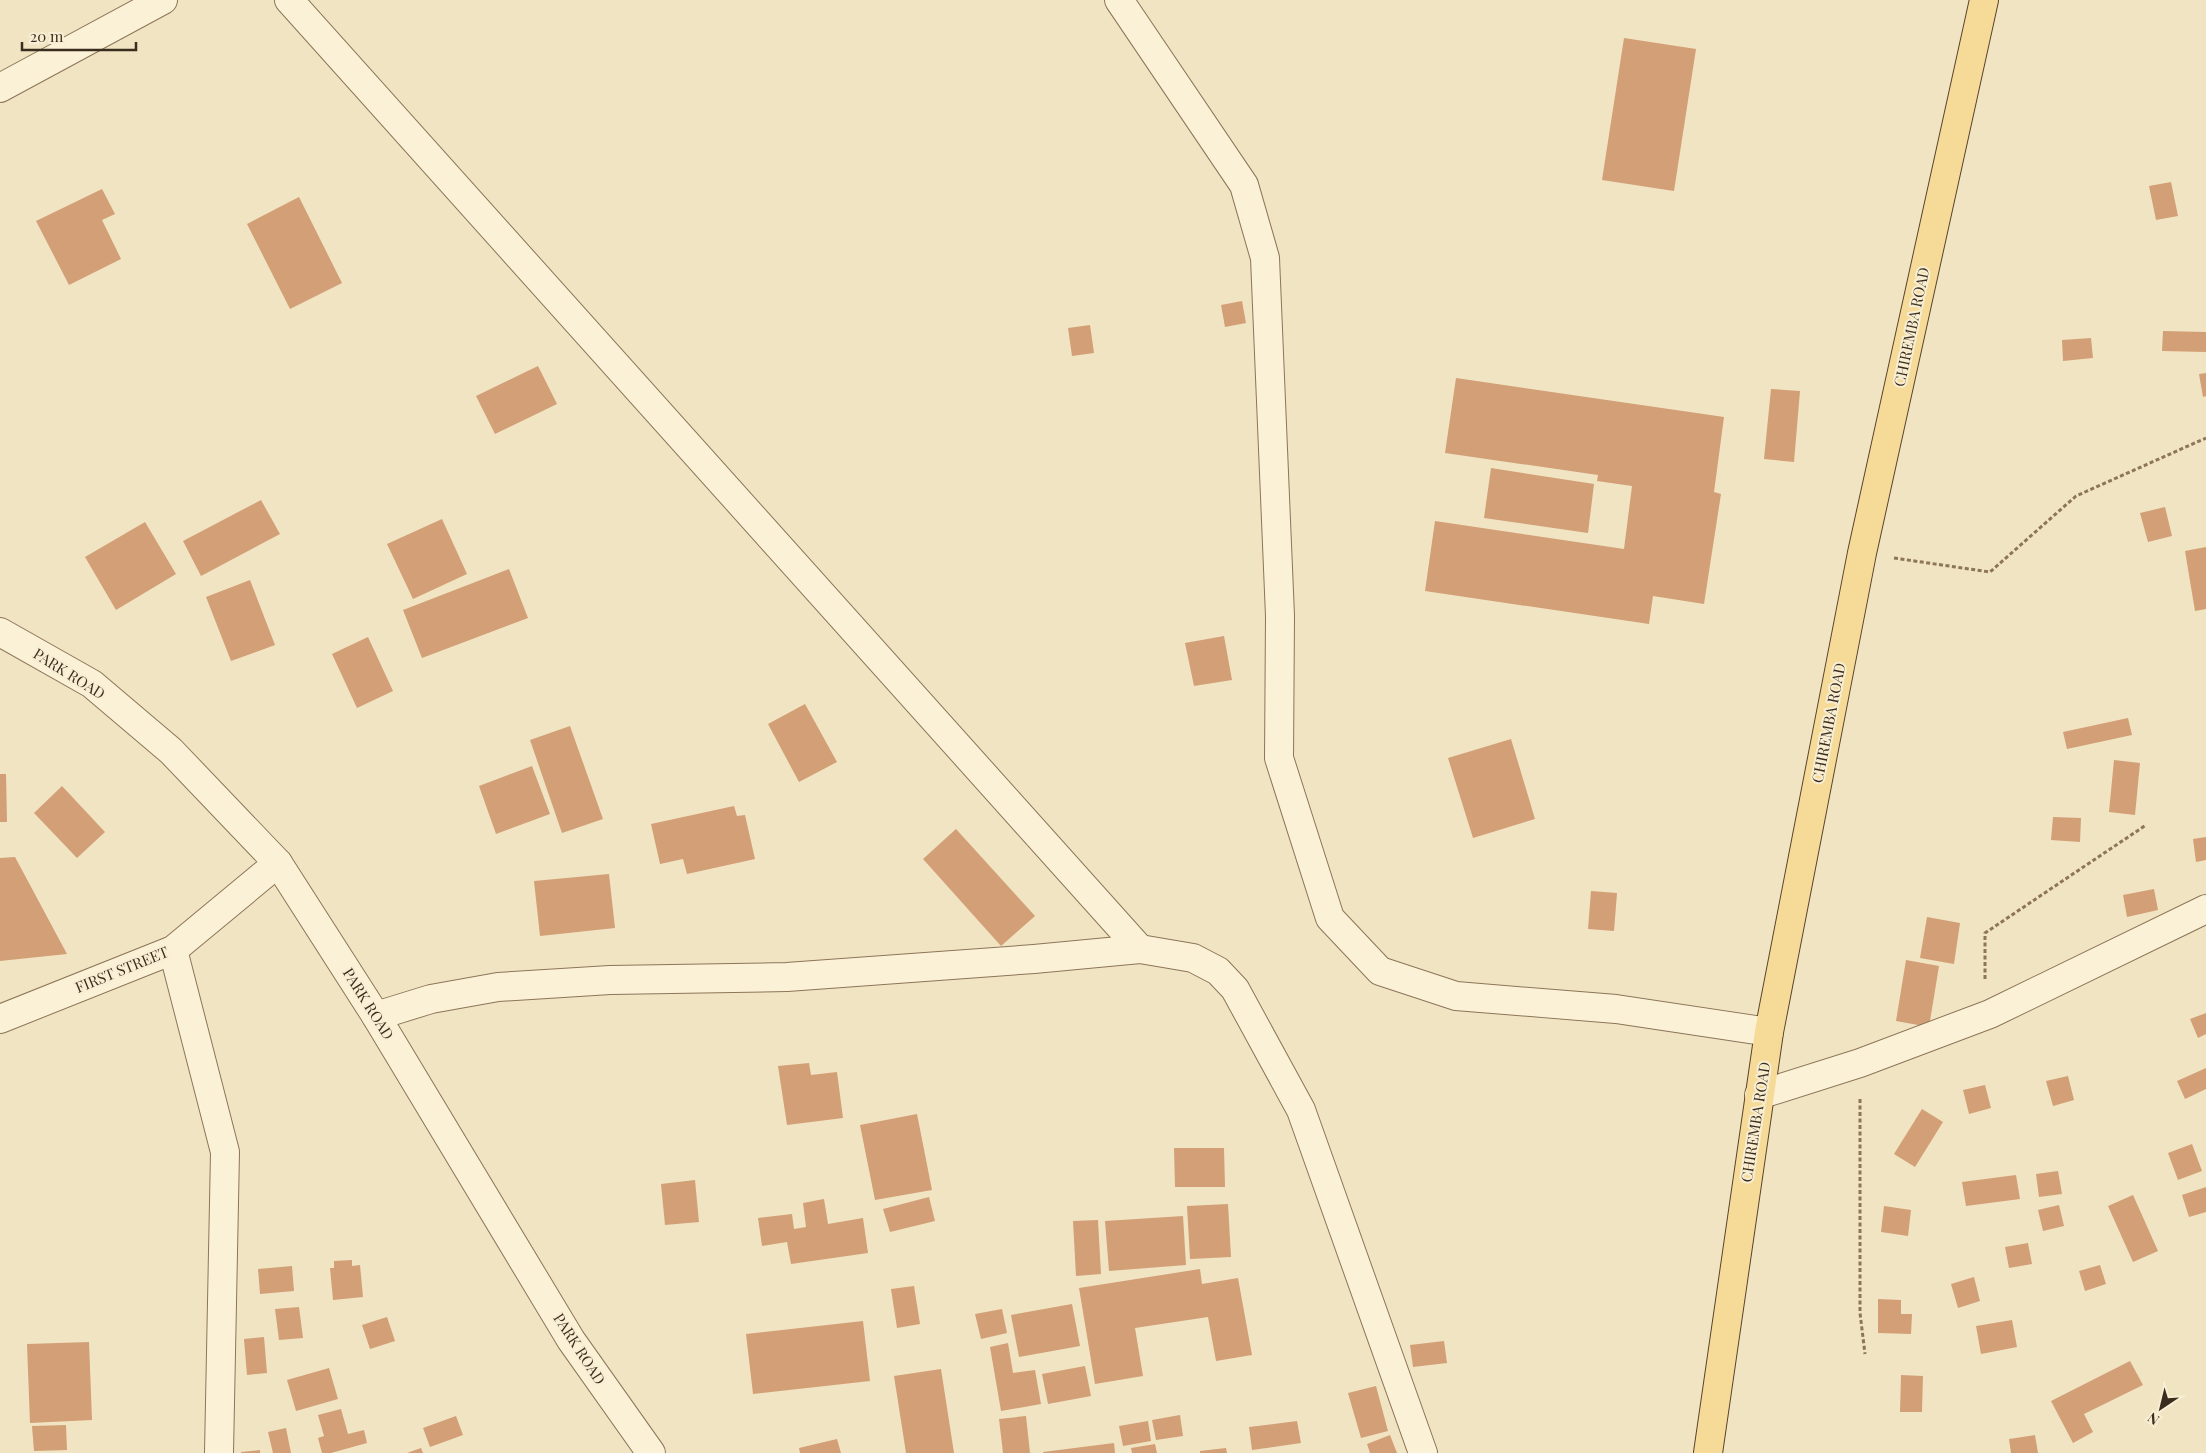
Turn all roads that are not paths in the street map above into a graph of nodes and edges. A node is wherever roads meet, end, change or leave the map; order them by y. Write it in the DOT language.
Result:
graph roads {
  1 [pos="163,0"];
  2 [pos="288,0"];
  3 [pos="1119,0"];
  4 [pos="1984,0"];
  5 [pos="0,88"];
  6 [pos="0,632"];
  7 [pos="278,864"];
  8 [pos="2206,909"];
  9 [pos="1140,949"];
  10 [pos="173,950"];
  11 [pos="376,1016"];
  12 [pos="0,1019"];
  13 [pos="1770,1032"];
  14 [pos="1759,1095"];
  15 [pos="218,1452"];
  16 [pos="651,1453"];
  17 [pos="1423,1453"];
  18 [pos="1708,1453"];
  1 -- 5 [label="street"];
  2 -- 9 [label="street"];
  3 -- 13 [label="street"];
  4 -- 13 [label="main road, CHIREMBA ROAD"];
  6 -- 7 [label="street, PARK ROAD"];
  7 -- 10 [label="street, FIRST STREET"];
  7 -- 11 [label="street, PARK ROAD"];
  8 -- 14 [label="street"];
  9 -- 11 [label="street"];
  9 -- 17 [label="street"];
  10 -- 12 [label="street, FIRST STREET"];
  10 -- 15 [label="street"];
  11 -- 16 [label="street, PARK ROAD"];
  13 -- 14 [label="main road, CHIREMBA ROAD"];
  14 -- 18 [label="main road, CHIREMBA ROAD"];
}
